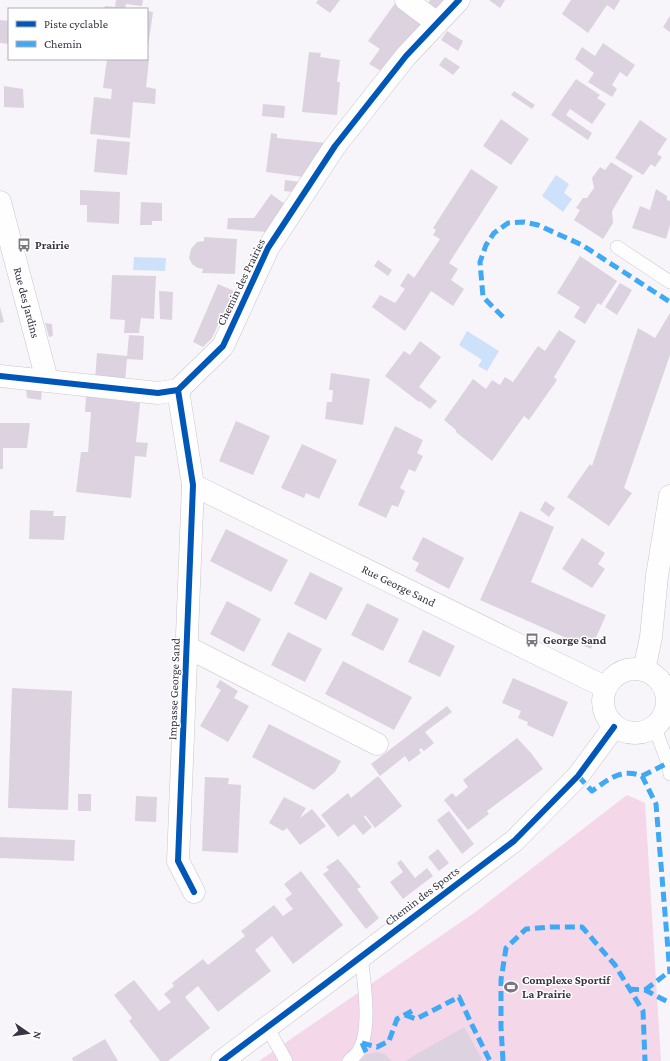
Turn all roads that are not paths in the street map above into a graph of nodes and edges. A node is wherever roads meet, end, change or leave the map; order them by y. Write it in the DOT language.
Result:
graph roads {
  1 [pos="406,0"];
  2 [pos="459,0"];
  3 [pos="437,23"];
  4 [pos="0,202"];
  5 [pos="617,247"];
  6 [pos="670,282"];
  7 [pos="0,376"];
  8 [pos="47,380"];
  9 [pos="178,390"];
  10 [pos="193,485"];
  11 [pos="670,496"];
  12 [pos="187,647"];
  13 [pos="644,670"];
  14 [pos="605,687"];
  15 [pos="614,727"];
  16 [pos="655,728"];
  17 [pos="377,744"];
  18 [pos="670,774"];
  19 [pos="194,892"];
  20 [pos="361,956"];
  21 [pos="267,1027"];
  22 [pos="222,1061"];
  23 [pos="286,1061"];
  24 [pos="350,1061"];
  1 -- 3 [label="street"];
  2 -- 3 [label="street, Chemin des Prairies"];
  3 -- 9 [label="street, Chemin des Prairies"];
  4 -- 8 [label="street, Rue des Jardins"];
  5 -- 6 [label="lane"];
  7 -- 8 [label="street"];
  8 -- 9 [label="street"];
  9 -- 10 [label="street, Impasse George Sand"];
  10 -- 12 [label="street, Impasse George Sand"];
  10 -- 14 [label="street, Rue George Sand"];
  11 -- 13 [label="street"];
  12 -- 17 [label="street, Impasse George Sand"];
  12 -- 19 [label="street, Impasse George Sand"];
  13 -- 14 [label="street"];
  13 -- 16 [label="street"];
  14 -- 15 [label="street"];
  15 -- 16 [label="street"];
  15 -- 20 [label="street, Chemin des Sports"];
  16 -- 18 [label="lane"];
  20 -- 21 [label="street, Chemin des Sports"];
  20 -- 24 [label="lane"];
  21 -- 22 [label="street, Chemin des Sports"];
  21 -- 23 [label="lane"];
}
